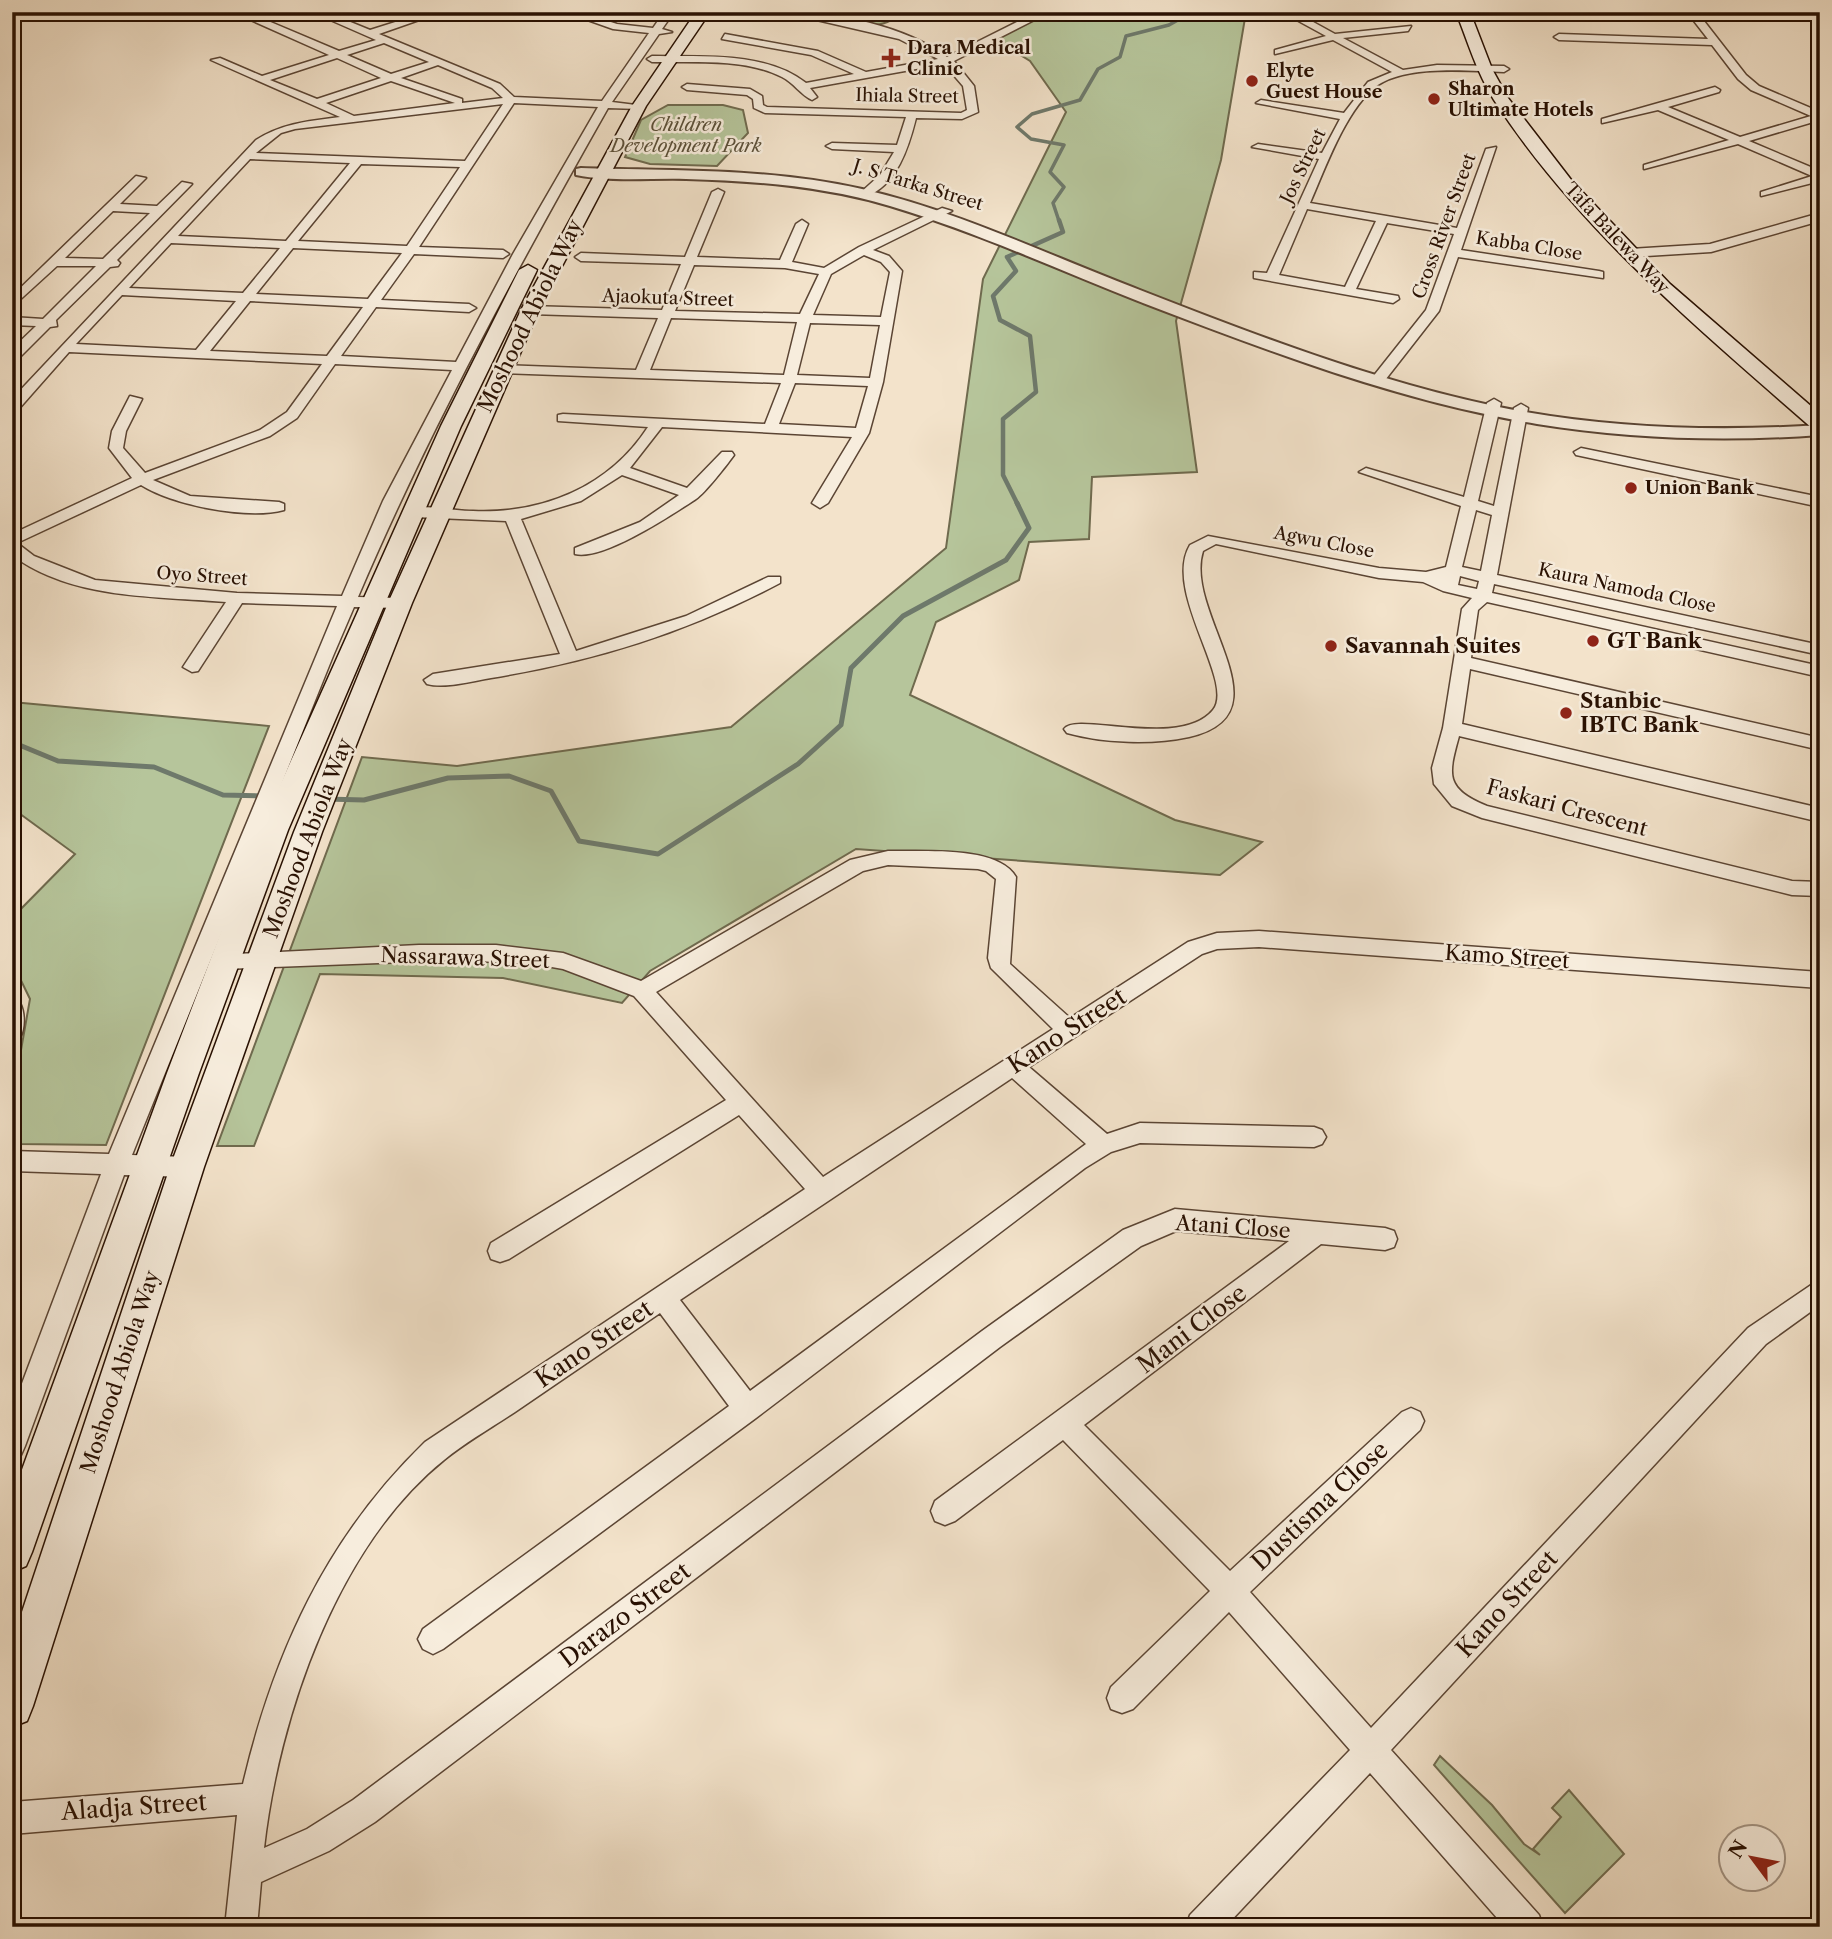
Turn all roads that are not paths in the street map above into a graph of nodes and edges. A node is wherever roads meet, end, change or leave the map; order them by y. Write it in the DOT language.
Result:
graph roads {
  1 [pos="317,12"];
  2 [pos="349,12"];
  3 [pos="436,12"];
  4 [pos="570,12"];
  5 [pos="684,12"];
  6 [pos="703,12"];
  7 [pos="787,12"];
  8 [pos="1045,12"];
  9 [pos="1287,12"];
  10 [pos="1463,12"];
  11 [pos="1482,12"];
  12 [pos="1692,12"];
  13 [pos="249,16"];
  14 [pos="331,18"];
  15 [pos="665,25"];
  16 [pos="1408,28"];
  17 [pos="369,34"];
  18 [pos="1335,36"];
  19 [pos="725,37"];
  20 [pos="784,37"];
  21 [pos="1559,37"];
  22 [pos="385,40"];
  23 [pos="1715,42"];
  24 [pos="775,43"];
  25 [pos="1279,51"];
  26 [pos="339,55"];
  27 [pos="662,59"];
  28 [pos="216,60"];
  29 [pos="949,60"];
  30 [pos="438,62"];
  31 [pos="741,63"];
  32 [pos="1485,69"];
  33 [pos="1504,69"];
  34 [pos="1402,74"];
  35 [pos="863,75"];
  36 [pos="391,78"];
  37 [pos="262,79"];
  38 [pos="807,86"];
  39 [pos="687,87"];
  40 [pos="1715,90"];
  41 [pos="511,100"];
  42 [pos="316,103"];
  43 [pos="1261,103"];
  44 [pos="474,104"];
  45 [pos="622,105"];
  46 [pos="1658,106"];
  47 [pos="820,111"];
  48 [pos="912,114"];
  49 [pos="1820,116"];
  50 [pos="1348,117"];
  51 [pos="351,118"];
  52 [pos="1606,121"];
  53 [pos="598,130"];
  54 [pos="1739,140"];
  55 [pos="832,146"];
  56 [pos="1258,147"];
  57 [pos="903,149"];
  58 [pos="1492,149"];
  59 [pos="247,156"];
  60 [pos="1328,157"];
  61 [pos="359,159"];
  62 [pos="467,164"];
  63 [pos="1648,167"];
  64 [pos="593,170"];
  65 [pos="1820,176"];
  66 [pos="140,178"];
  67 [pos="186,184"];
  68 [pos="718,192"];
  69 [pos="869,192"];
  70 [pos="1765,194"];
  71 [pos="1303,205"];
  72 [pos="110,207"];
  73 [pos="160,210"];
  74 [pos="941,213"];
  75 [pos="1820,217"];
  76 [pos="1383,218"];
  77 [pos="1804,222"];
  78 [pos="802,224"];
  79 [pos="1820,229"];
  80 [pos="1461,232"];
  81 [pos="170,239"];
  82 [pos="290,244"];
  83 [pos="411,249"];
  84 [pos="863,250"];
  85 [pos="1453,252"];
  86 [pos="1652,252"];
  87 [pos="503,254"];
  88 [pos="1630,254"];
  89 [pos="582,257"];
  90 [pos="690,261"];
  91 [pos="54,262"];
  92 [pos="107,263"];
  93 [pos="144,264"];
  94 [pos="785,264"];
  95 [pos="826,272"];
  96 [pos="1599,275"];
  97 [pos="118,291"];
  98 [pos="1349,291"];
  99 [pos="245,297"];
  100 [pos="1393,299"];
  101 [pos="12,303"];
  102 [pos="373,303"];
  103 [pos="469,308"];
  104 [pos="530,310"];
  105 [pos="667,315"];
  106 [pos="12,321"];
  107 [pos="804,321"];
  108 [pos="886,321"];
  109 [pos="46,323"];
  110 [pos="87,324"];
  111 [pos="65,348"];
  112 [pos="15,354"];
  113 [pos="198,356"];
  114 [pos="331,361"];
  115 [pos="460,366"];
  116 [pos="501,369"];
  117 [pos="641,375"];
  118 [pos="1380,377"];
  119 [pos="789,381"];
  120 [pos="876,382"];
  121 [pos="135,399"];
  122 [pos="1493,407"];
  123 [pos="12,408"];
  124 [pos="1520,412"];
  125 [pos="563,418"];
  126 [pos="1818,418"];
  127 [pos="658,422"];
  128 [pos="770,428"];
  129 [pos="862,433"];
  130 [pos="1581,452"];
  131 [pos="727,455"];
  132 [pos="622,470"];
  133 [pos="1366,472"];
  134 [pos="140,480"];
  135 [pos="692,495"];
  136 [pos="1469,501"];
  137 [pos="1820,502"];
  138 [pos="820,503"];
  139 [pos="279,507"];
  140 [pos="414,512"];
  141 [pos="440,513"];
  142 [pos="1501,513"];
  143 [pos="512,516"];
  144 [pos="12,540"];
  145 [pos="12,547"];
  146 [pos="581,551"];
  147 [pos="1453,570"];
  148 [pos="1426,577"];
  149 [pos="1488,577"];
  150 [pos="774,580"];
  151 [pos="1449,588"];
  152 [pos="237,598"];
  153 [pos="347,602"];
  154 [pos="1477,602"];
  155 [pos="373,603"];
  156 [pos="400,604"];
  157 [pos="1820,650"];
  158 [pos="571,659"];
  159 [pos="1463,662"];
  160 [pos="192,667"];
  161 [pos="1820,671"];
  162 [pos="433,680"];
  163 [pos="1452,728"];
  164 [pos="1073,729"];
  165 [pos="1820,744"];
  166 [pos="270,808"];
  167 [pos="1820,814"];
  168 [pos="1820,889"];
  169 [pos="1195,948"];
  170 [pos="225,961"];
  171 [pos="260,961"];
  172 [pos="1820,980"];
  173 [pos="642,990"];
  174 [pos="1069,1030"];
  175 [pos="1013,1066"];
  176 [pos="741,1102"];
  177 [pos="1314,1137"];
  178 [pos="1103,1145"];
  179 [pos="12,1161"];
  180 [pos="116,1166"];
  181 [pos="150,1167"];
  182 [pos="187,1167"];
  183 [pos="821,1191"];
  184 [pos="1317,1233"];
  185 [pos="1385,1239"];
  186 [pos="500,1251"];
  187 [pos="1820,1290"];
  188 [pos="663,1297"];
  189 [pos="991,1339"];
  190 [pos="747,1409"];
  191 [pos="1411,1421"];
  192 [pos="1064,1423"];
  193 [pos="12,1446"];
  194 [pos="945,1511"];
  195 [pos="12,1552"];
  196 [pos="1230,1591"];
  197 [pos="433,1639"];
  198 [pos="1122,1698"];
  199 [pos="12,1706"];
  200 [pos="1372,1749"];
  201 [pos="255,1798"];
  202 [pos="12,1818"];
  203 [pos="247,1872"];
  204 [pos="241,1927"];
  205 [pos="1202,1927"];
  206 [pos="1527,1927"];
  1 -- 14 [label="street"];
  2 -- 14 [label="street"];
  3 -- 17 [label="street"];
  4 -- 15 [label="street"];
  5 -- 15 [label="main road, Moshood Abiola Way"];
  6 -- 27 [label="main road, Moshood Abiola Way"];
  7 -- 29 [label="street, Ihiala Street"];
  8 -- 29 [label="street"];
  9 -- 18 [label="street"];
  10 -- 32 [label="main road, Tafa Balewa Way"];
  11 -- 33 [label="main road, Tafa Balewa Way"];
  12 -- 23 [label="street"];
  13 -- 26 [label="street"];
  14 -- 17 [label="street"];
  15 -- 27 [label="main road, Moshood Abiola Way"];
  15 -- 45 [label="street"];
  16 -- 18 [label="street"];
  17 -- 22 [label="street"];
  18 -- 25 [label="street"];
  18 -- 34 [label="street"];
  19 -- 24 [label="street"];
  20 -- 24 [label="street"];
  21 -- 23 [label="street"];
  22 -- 26 [label="street"];
  22 -- 30 [label="street"];
  23 -- 49 [label="street"];
  24 -- 31 [label="street"];
  24 -- 35 [label="street"];
  26 -- 36 [label="street"];
  26 -- 37 [label="street"];
  27 -- 31 [label="street"];
  27 -- 45 [label="main road, Moshood Abiola Way"];
  28 -- 37 [label="street"];
  29 -- 35 [label="street"];
  29 -- 48 [label="street, Ihiala Street"];
  30 -- 36 [label="street"];
  30 -- 41 [label="street"];
  31 -- 38 [label="street"];
  32 -- 33 [label="street, Jos Street"];
  32 -- 34 [label="street, Jos Street"];
  32 -- 88 [label="main road, Tafa Balewa Way"];
  33 -- 86 [label="main road, Tafa Balewa Way"];
  34 -- 50 [label="street, Jos Street"];
  35 -- 38 [label="street"];
  36 -- 42 [label="street"];
  36 -- 44 [label="street"];
  37 -- 42 [label="street"];
  38 -- 47 [label="street"];
  39 -- 47 [label="street, Ihiala Street"];
  40 -- 46 [label="street"];
  41 -- 44 [label="street"];
  41 -- 45 [label="street"];
  41 -- 62 [label="street"];
  42 -- 51 [label="street"];
  43 -- 50 [label="street"];
  44 -- 51 [label="street"];
  45 -- 53 [label="main road, Moshood Abiola Way"];
  45 -- 64 [label="main road, Moshood Abiola Way"];
  46 -- 52 [label="street"];
  46 -- 54 [label="street"];
  47 -- 48 [label="street, Ihiala Street"];
  48 -- 57 [label="street"];
  49 -- 54 [label="street"];
  50 -- 60 [label="street, Jos Street"];
  51 -- 59 [label="street"];
  53 -- 64 [label="main road, Moshood Abiola Way"];
  53 -- 115 [label="street"];
  54 -- 63 [label="street"];
  54 -- 65 [label="street"];
  55 -- 57 [label="street"];
  56 -- 60 [label="street"];
  57 -- 69 [label="street"];
  58 -- 80 [label="street, Cross River Street"];
  59 -- 61 [label="street"];
  59 -- 81 [label="street"];
  60 -- 71 [label="street, Jos Street"];
  61 -- 62 [label="street"];
  61 -- 82 [label="street"];
  62 -- 83 [label="street"];
  64 -- 69 [label="street, J. S Tarka Street"];
  64 -- 104 [label="main road, Moshood Abiola Way"];
  64 -- 140 [label="main road, Moshood Abiola Way"];
  65 -- 70 [label="street"];
  66 -- 72 [label="street"];
  67 -- 73 [label="street"];
  68 -- 90 [label="street"];
  69 -- 74 [label="street, J. S Tarka Street"];
  71 -- 76 [label="street"];
  71 -- 98 [label="street, Jos Street"];
  72 -- 73 [label="street"];
  72 -- 91 [label="street"];
  73 -- 92 [label="street"];
  74 -- 84 [label="street"];
  74 -- 118 [label="street, J. S Tarka Street"];
  75 -- 77 [label="street"];
  76 -- 80 [label="street"];
  76 -- 98 [label="street"];
  77 -- 79 [label="street"];
  77 -- 86 [label="street"];
  78 -- 94 [label="street"];
  80 -- 85 [label="street, Cross River Street"];
  81 -- 82 [label="street"];
  81 -- 93 [label="street"];
  82 -- 83 [label="street"];
  82 -- 99 [label="street"];
  83 -- 87 [label="street"];
  83 -- 102 [label="street"];
  84 -- 95 [label="street"];
  84 -- 108 [label="street"];
  85 -- 96 [label="street, Kabba Close"];
  85 -- 118 [label="street, Cross River Street"];
  86 -- 88 [label="street"];
  86 -- 126 [label="main road, Tafa Balewa Way"];
  88 -- 126 [label="main road, Tafa Balewa Way"];
  89 -- 90 [label="street"];
  90 -- 94 [label="street"];
  90 -- 105 [label="street"];
  91 -- 92 [label="street"];
  91 -- 101 [label="street"];
  92 -- 93 [label="street"];
  92 -- 109 [label="street"];
  93 -- 97 [label="street"];
  94 -- 95 [label="street"];
  95 -- 107 [label="street"];
  97 -- 99 [label="street"];
  97 -- 110 [label="street"];
  98 -- 100 [label="street"];
  99 -- 102 [label="street"];
  99 -- 113 [label="street"];
  102 -- 103 [label="street"];
  102 -- 114 [label="street"];
  104 -- 105 [label="street, Ajaokuta Street"];
  104 -- 116 [label="main road, Moshood Abiola Way"];
  105 -- 107 [label="street, Ajaokuta Street"];
  105 -- 117 [label="street"];
  106 -- 109 [label="street"];
  107 -- 108 [label="street, Ajaokuta Street"];
  107 -- 119 [label="street"];
  108 -- 120 [label="street"];
  109 -- 110 [label="street"];
  109 -- 112 [label="street"];
  110 -- 111 [label="street"];
  111 -- 113 [label="street"];
  111 -- 123 [label="street"];
  113 -- 114 [label="street"];
  114 -- 115 [label="street"];
  114 -- 134 [label="street"];
  115 -- 153 [label="street"];
  116 -- 117 [label="street"];
  116 -- 141 [label="main road, Moshood Abiola Way"];
  117 -- 119 [label="street"];
  118 -- 122 [label="street, J. S Tarka Street"];
  119 -- 120 [label="street"];
  119 -- 128 [label="street"];
  120 -- 129 [label="street"];
  121 -- 134 [label="street"];
  122 -- 124 [label="street, J. S Tarka Street"];
  122 -- 136 [label="street"];
  124 -- 126 [label="street, J. S Tarka Street"];
  124 -- 142 [label="street, Faskari Crescent"];
  125 -- 127 [label="street"];
  127 -- 128 [label="street"];
  127 -- 132 [label="street"];
  128 -- 129 [label="street"];
  129 -- 138 [label="street"];
  130 -- 137 [label="street"];
  131 -- 135 [label="street"];
  132 -- 135 [label="street"];
  132 -- 143 [label="street"];
  133 -- 136 [label="street"];
  134 -- 139 [label="street"];
  134 -- 144 [label="street"];
  135 -- 146 [label="street"];
  136 -- 142 [label="street"];
  136 -- 147 [label="street"];
  140 -- 141 [label="street"];
  140 -- 155 [label="main road, Moshood Abiola Way"];
  141 -- 143 [label="street"];
  141 -- 156 [label="main road, Moshood Abiola Way"];
  142 -- 149 [label="street, Faskari Crescent"];
  143 -- 158 [label="street"];
  145 -- 152 [label="street, Oyo Street"];
  147 -- 148 [label="street, Kaura Namoda Close"];
  147 -- 149 [label="street, Kaura Namoda Close"];
  147 -- 151 [label="street"];
  148 -- 151 [label="street"];
  148 -- 164 [label="street, Agwu Close"];
  149 -- 154 [label="street, Faskari Crescent"];
  149 -- 157 [label="street, Kaura Namoda Close"];
  150 -- 158 [label="street"];
  151 -- 154 [label="street"];
  152 -- 153 [label="street, Oyo Street"];
  152 -- 160 [label="street"];
  153 -- 155 [label="street, Oyo Street"];
  153 -- 166 [label="street"];
  154 -- 159 [label="street, Faskari Crescent"];
  154 -- 161 [label="street"];
  155 -- 156 [label="street, Oyo Street"];
  155 -- 166 [label="main road, Moshood Abiola Way"];
  156 -- 171 [label="main road, Moshood Abiola Way"];
  158 -- 162 [label="street"];
  159 -- 163 [label="street, Faskari Crescent"];
  159 -- 165 [label="street"];
  163 -- 167 [label="street"];
  163 -- 168 [label="street, Faskari Crescent"];
  166 -- 170 [label="main road, Moshood Abiola Way"];
  166 -- 180 [label="street"];
  169 -- 172 [label="street, Kamo Street"];
  169 -- 174 [label="street, Kano Street"];
  170 -- 171 [label="street, Nassarawa Street"];
  170 -- 181 [label="main road, Moshood Abiola Way"];
  171 -- 173 [label="street, Nassarawa Street"];
  171 -- 182 [label="main road, Moshood Abiola Way"];
  173 -- 174 [label="street"];
  173 -- 176 [label="street, Nassarawa Street"];
  174 -- 175 [label="street, Kano Street"];
  175 -- 178 [label="street"];
  175 -- 183 [label="street, Kano Street"];
  176 -- 183 [label="street, Nassarawa Street"];
  176 -- 186 [label="street"];
  177 -- 178 [label="street"];
  178 -- 190 [label="street"];
  179 -- 180 [label="street"];
  180 -- 181 [label="street"];
  180 -- 193 [label="street"];
  181 -- 182 [label="street"];
  181 -- 195 [label="main road, Moshood Abiola Way"];
  182 -- 199 [label="main road, Moshood Abiola Way"];
  183 -- 188 [label="street, Kano Street"];
  184 -- 185 [label="street, Atani Close"];
  184 -- 189 [label="street, Atani Close"];
  184 -- 192 [label="street, Mani Close"];
  187 -- 200 [label="street, Kano Street"];
  188 -- 190 [label="street"];
  188 -- 201 [label="street, Kano Street"];
  189 -- 203 [label="street, Darazo Street"];
  190 -- 197 [label="street"];
  191 -- 196 [label="street, Dustisma Close"];
  192 -- 194 [label="street, Mani Close"];
  192 -- 196 [label="street"];
  196 -- 198 [label="street"];
  196 -- 200 [label="street"];
  200 -- 205 [label="street, Kano Street"];
  200 -- 206 [label="street"];
  201 -- 202 [label="street, Aladja Street"];
  201 -- 203 [label="street, Kano Street"];
  203 -- 204 [label="street, Kano Street"];
}
